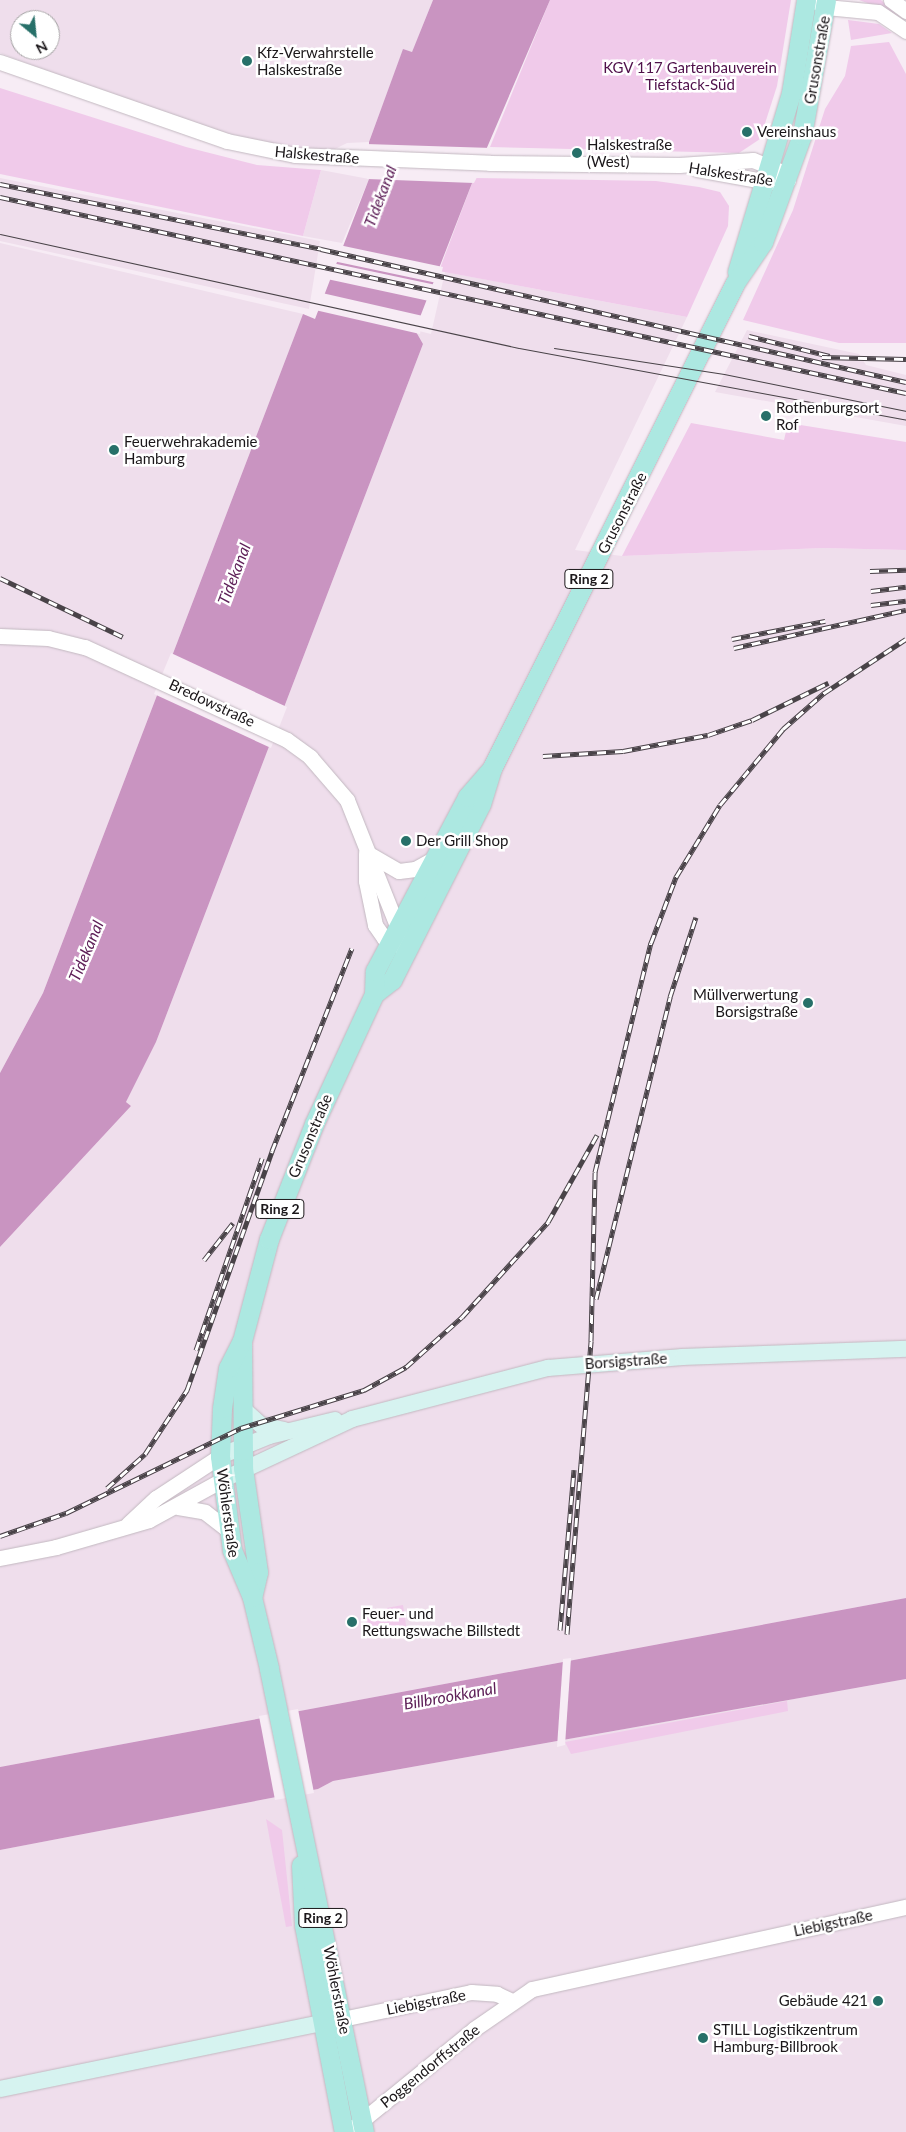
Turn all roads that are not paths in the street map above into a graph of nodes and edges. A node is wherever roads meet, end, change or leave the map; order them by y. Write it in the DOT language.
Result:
graph roads {
  1 [pos="806,0"];
  2 [pos="891,0"];
  3 [pos="901,0"];
  4 [pos="822,2"];
  5 [pos="906,10"];
  6 [pos="906,31"];
  7 [pos="0,62"];
  8 [pos="767,172"];
  9 [pos="788,180"];
  10 [pos="735,283"];
  11 [pos="0,636"];
  12 [pos="492,768"];
  13 [pos="366,851"];
  14 [pos="431,860"];
  15 [pos="393,933"];
  16 [pos="408,950"];
  17 [pos="374,994"];
  18 [pos="242,1341"];
  19 [pos="906,1349"];
  20 [pos="242,1408"];
  21 [pos="352,1419"];
  22 [pos="288,1430"];
  23 [pos="241,1446"];
  24 [pos="220,1456"];
  25 [pos="243,1468"];
  26 [pos="222,1480"];
  27 [pos="178,1507"];
  28 [pos="126,1525"];
  29 [pos="229,1531"];
  30 [pos="0,1558"];
  31 [pos="252,1597"];
  32 [pos="298,1819"];
  33 [pos="906,1907"];
  34 [pos="512,2001"];
  35 [pos="342,2019"];
  36 [pos="322,2023"];
  37 [pos="0,2089"];
  38 [pos="358,2128"];
  39 [pos="344,2132"];
  1 -- 8 [label="main road, Grusonstraße / Ring 2"];
  2 -- 5 [label="street"];
  3 -- 5 [label="street"];
  4 -- 6 [label="street"];
  4 -- 9 [label="main road, Grusonstraße / Ring 2"];
  7 -- 8 [label="street, Halskestraße"];
  8 -- 9 [label="street, Halskestraße"];
  8 -- 10 [label="main road, Grusonstraße / Ring 2"];
  9 -- 10 [label="main road, Grusonstraße / Ring 2"];
  10 -- 12 [label="main road, Grusonstraße / Ring 2"];
  11 -- 13 [label="street, Bredowstraße"];
  12 -- 14 [label="main road, Grusonstraße / Ring 2"];
  12 -- 16 [label="main road, Grusonstraße / Ring 2"];
  13 -- 14 [label="street"];
  13 -- 15 [label="street, Bredowstraße"];
  14 -- 15 [label="main road, Grusonstraße / Ring 2"];
  15 -- 16 [label="street, Bredowstraße"];
  15 -- 17 [label="main road, Grusonstraße / Ring 2"];
  16 -- 17 [label="main road, Grusonstraße / Ring 2"];
  17 -- 18 [label="main road, Grusonstraße / Ring 2"];
  18 -- 20 [label="main road, Grusonstraße / Ring 2"];
  18 -- 24 [label="main road, Grusonstraße / Ring 2"];
  19 -- 21 [label="main road, Borsigstraße"];
  20 -- 22 [label="main road"];
  20 -- 23 [label="main road, Grusonstraße / Ring 2"];
  21 -- 22 [label="main road, Borsigstraße"];
  21 -- 25 [label="main road, Borsigstraße"];
  22 -- 23 [label="main road, Borsigstraße"];
  23 -- 24 [label="main road, Borsigstraße"];
  23 -- 25 [label="main road, Grusonstraße / Ring 2"];
  24 -- 26 [label="main road, Wöhlerstraße / Ring 2"];
  24 -- 28 [label="street"];
  25 -- 26 [label="main road, Borsigstraße"];
  25 -- 31 [label="main road, Wöhlerstraße / Ring 2"];
  26 -- 27 [label="street"];
  26 -- 29 [label="main road, Wöhlerstraße / Ring 2"];
  27 -- 28 [label="street"];
  27 -- 29 [label="street"];
  28 -- 30 [label="street"];
  29 -- 31 [label="main road, Wöhlerstraße / Ring 2"];
  31 -- 32 [label="main road, Wöhlerstraße / Ring 2"];
  32 -- 35 [label="main road, Wöhlerstraße / Ring 2"];
  32 -- 36 [label="main road, Wöhlerstraße / Ring 2"];
  33 -- 34 [label="street, Liebigstraße"];
  34 -- 35 [label="street, Liebigstraße"];
  34 -- 38 [label="street, Poggendorffstraße"];
  35 -- 36 [label="main road, Liebigstraße"];
  35 -- 38 [label="main road, Wöhlerstraße / Ring 2"];
  36 -- 37 [label="main road, Liebigstraße"];
  36 -- 39 [label="main road, Wöhlerstraße / Ring 2"];
}
